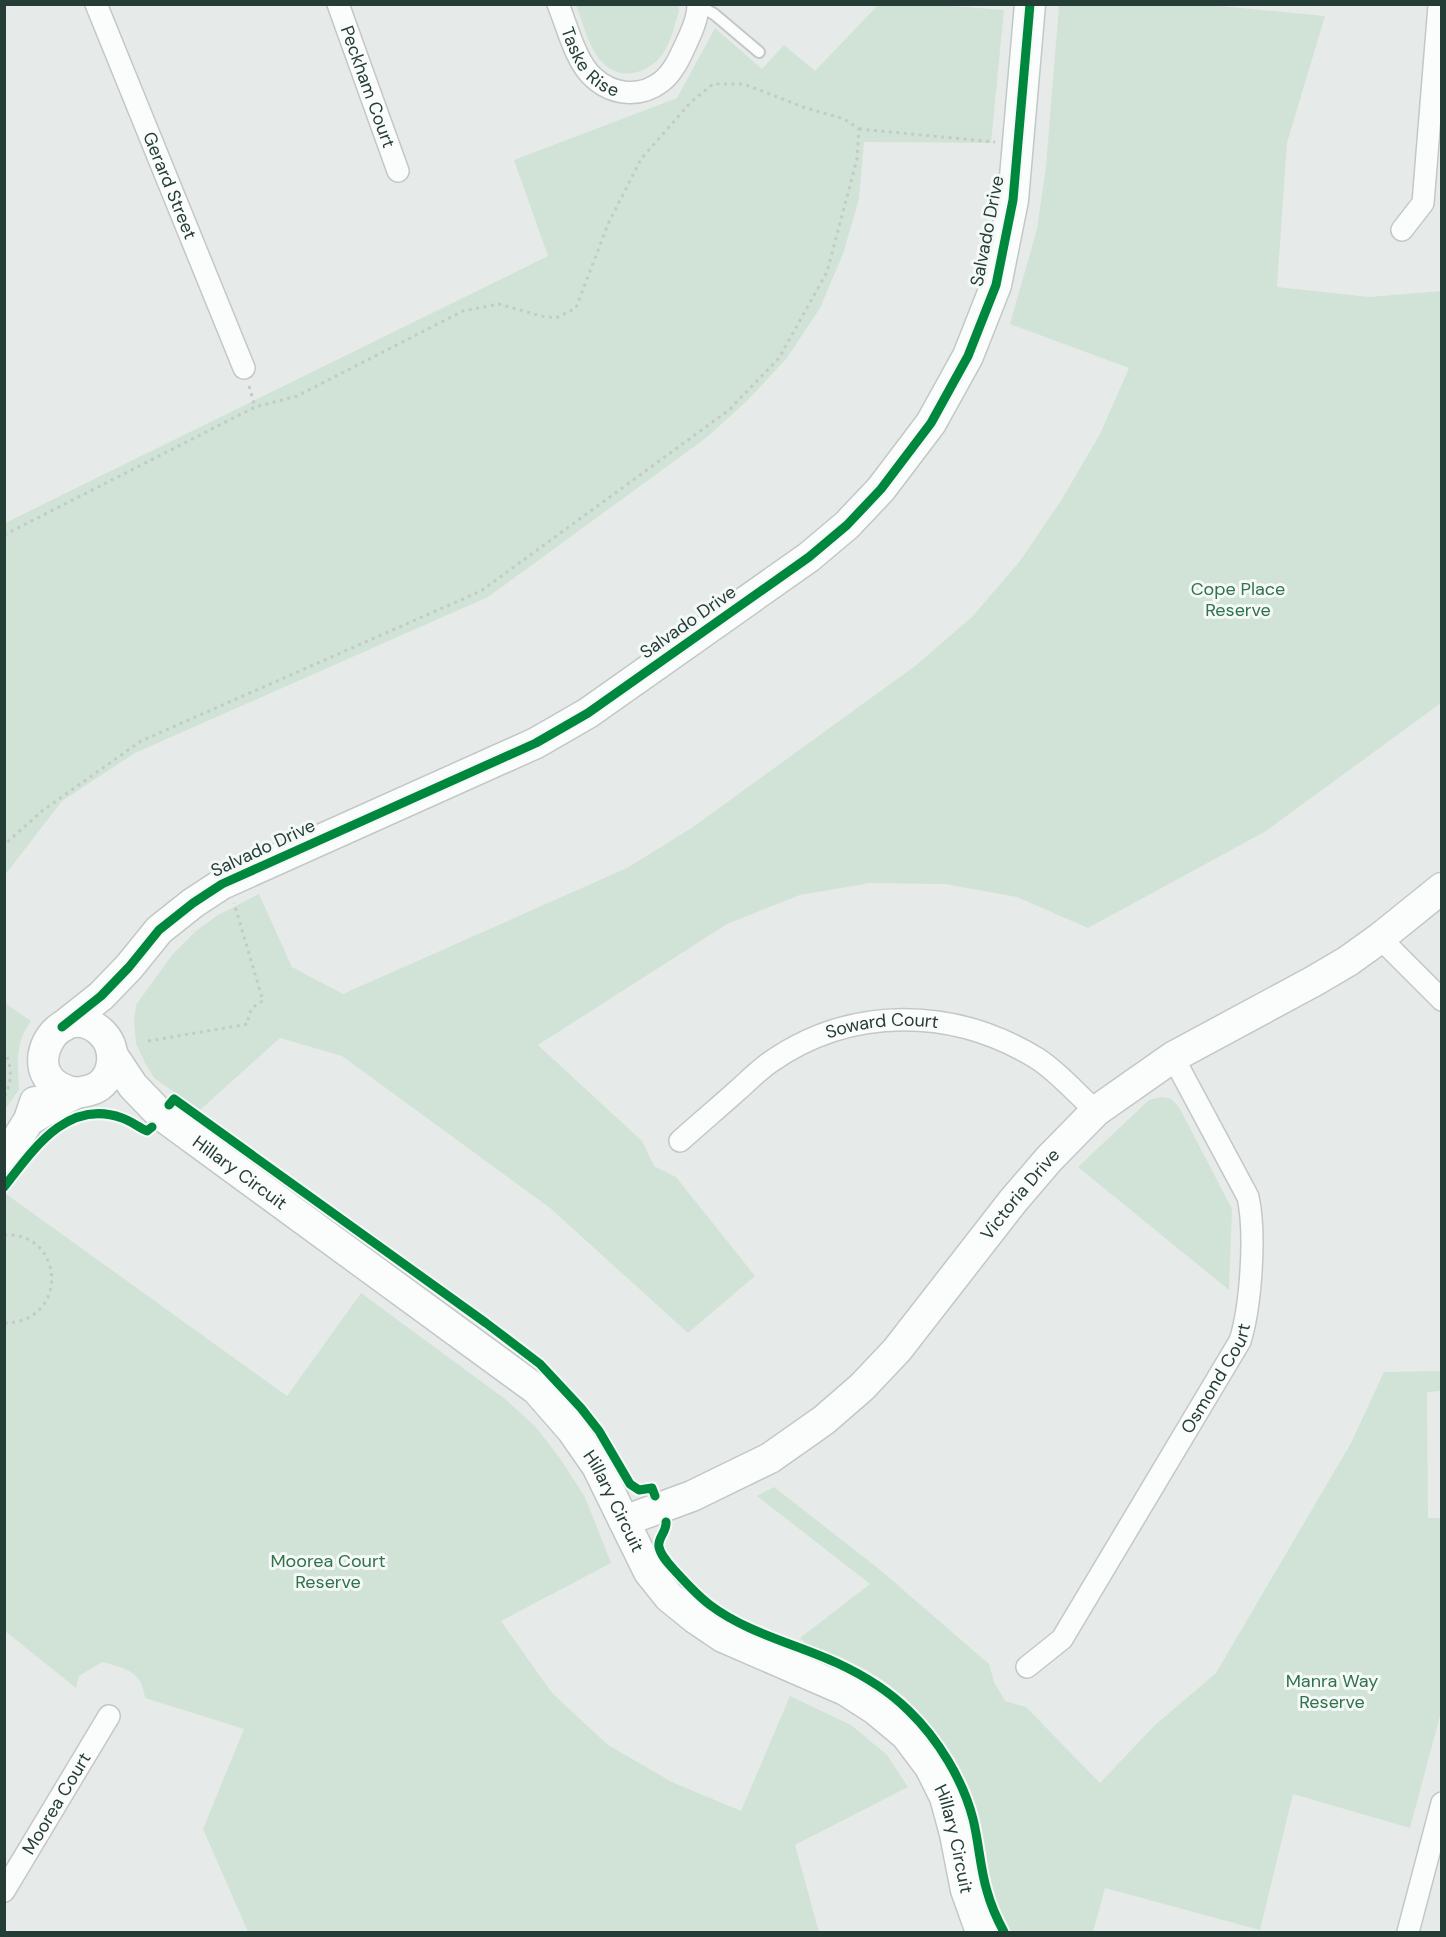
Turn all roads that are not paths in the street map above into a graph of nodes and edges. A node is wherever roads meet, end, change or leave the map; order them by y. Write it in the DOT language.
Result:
graph roads {
  1 [pos="96,4"];
  2 [pos="338,4"];
  3 [pos="558,4"];
  4 [pos="1030,4"];
  5 [pos="698,5"];
  6 [pos="1435,6"];
  7 [pos="759,52"];
  8 [pos="398,171"];
  9 [pos="1402,230"];
  10 [pos="244,368"];
  11 [pos="1442,888"];
  12 [pos="1380,938"];
  13 [pos="129,967"];
  14 [pos="1442,1000"];
  15 [pos="62,1027"];
  16 [pos="111,1051"];
  17 [pos="1173,1057"];
  18 [pos="30,1062"];
  19 [pos="83,1092"];
  20 [pos="1096,1111"];
  21 [pos="161,1115"];
  22 [pos="29,1120"];
  23 [pos="680,1141"];
  24 [pos="4,1160"];
  25 [pos="624,1521"];
  26 [pos="1027,1667"];
  27 [pos="109,1716"];
  28 [pos="1442,1803"];
  29 [pos="4,1891"];
  30 [pos="981,1932"];
  31 [pos="1408,1932"];
  1 -- 10 [label="street, Gerard Street"];
  2 -- 8 [label="street, Peckham Court"];
  3 -- 5 [label="street, Taske Rise"];
  4 -- 13 [label="street, Salvado Drive"];
  5 -- 7 [label="lane, Taske Rise"];
  6 -- 9 [label="street"];
  11 -- 12 [label="street, Victoria Drive"];
  12 -- 14 [label="street"];
  12 -- 17 [label="street, Victoria Drive"];
  13 -- 15 [label="street, Salvado Drive"];
  13 -- 16 [label="street, Salvado Drive"];
  15 -- 16 [label="street"];
  15 -- 18 [label="street, Salvado Drive"];
  16 -- 19 [label="street, Salvado Drive"];
  16 -- 21 [label="street, Hillary Circuit"];
  17 -- 20 [label="street, Victoria Drive"];
  17 -- 26 [label="street, Osmond Court"];
  18 -- 19 [label="street"];
  18 -- 22 [label="street, Salvado Drive"];
  19 -- 21 [label="street, Hillary Circuit"];
  19 -- 22 [label="street, Salvado Drive"];
  20 -- 23 [label="street, Soward Court"];
  20 -- 25 [label="street, Victoria Drive"];
  21 -- 25 [label="street, Hillary Circuit"];
  22 -- 24 [label="street, Salvado Drive"];
  25 -- 30 [label="street, Hillary Circuit"];
  27 -- 29 [label="street, Moorea Court"];
  28 -- 31 [label="street"];
}
